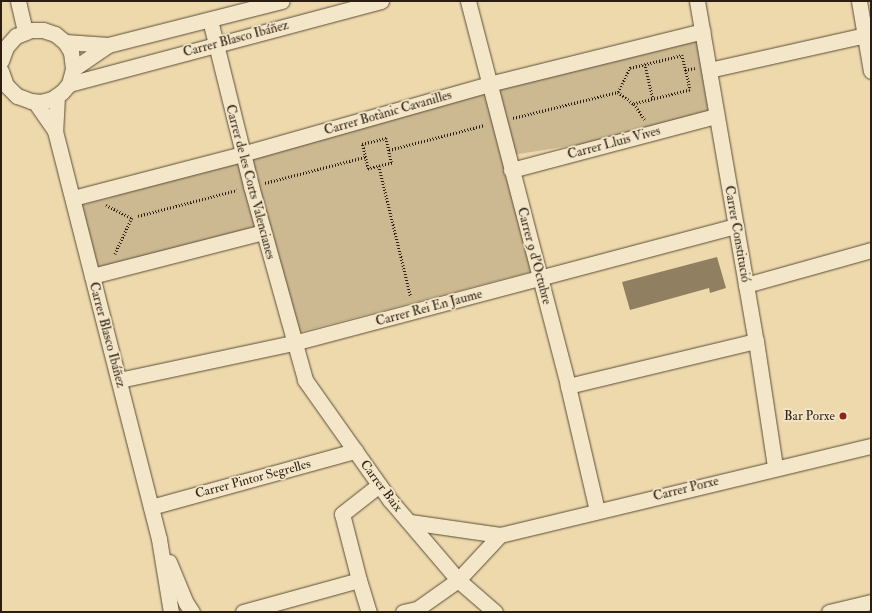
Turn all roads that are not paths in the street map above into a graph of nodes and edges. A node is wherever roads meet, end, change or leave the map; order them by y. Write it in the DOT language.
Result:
graph roads {
  1 [pos="18,1"];
  2 [pos="282,1"];
  3 [pos="381,1"];
  4 [pos="468,1"];
  5 [pos="696,1"];
  6 [pos="859,1"];
  7 [pos="210,20"];
  8 [pos="703,31"];
  9 [pos="25,32"];
  10 [pos="865,35"];
  11 [pos="64,42"];
  12 [pos="216,44"];
  13 [pos="108,45"];
  14 [pos="1,61"];
  15 [pos="73,69"];
  16 [pos="709,70"];
  17 [pos="1,71"];
  18 [pos="871,71"];
  19 [pos="69,84"];
  20 [pos="489,84"];
  21 [pos="57,96"];
  22 [pos="35,102"];
  23 [pos="716,116"];
  24 [pos="55,131"];
  25 [pos="242,154"];
  26 [pos="511,170"];
  27 [pos="79,196"];
  28 [pos="736,226"];
  29 [pos="263,232"];
  30 [pos="871,250"];
  31 [pos="92,276"];
  32 [pos="540,278"];
  33 [pos="746,284"];
  34 [pos="756,341"];
  35 [pos="293,343"];
  36 [pos="119,380"];
  37 [pos="568,386"];
  38 [pos="871,446"];
  39 [pos="355,451"];
  40 [pos="775,467"];
  41 [pos="379,485"];
  42 [pos="151,507"];
  43 [pos="597,511"];
  44 [pos="410,522"];
  45 [pos="500,535"];
  46 [pos="159,539"];
  47 [pos="359,580"];
  48 [pos="458,580"];
  49 [pos="871,602"];
  50 [pos="171,612"];
  51 [pos="192,612"];
  52 [pos="242,612"];
  53 [pos="369,612"];
  54 [pos="403,612"];
  55 [pos="495,612"];
  56 [pos="829,612"];
  1 -- 9 [label="street"];
  2 -- 7 [label="street, Carrer Blasco Ibáñez"];
  3 -- 12 [label="street, Carrer Blasco Ibáñez"];
  4 -- 20 [label="street, Carrer 9 d'Octubre"];
  5 -- 8 [label="street, Carrer Constitució"];
  6 -- 10 [label="street"];
  7 -- 12 [label="street, Carrer de les Corts Valencianes"];
  7 -- 13 [label="street, Carrer Blasco Ibáñez"];
  8 -- 16 [label="street, Carrer Constitució"];
  8 -- 20 [label="street, Carrer Botànic Cavanilles"];
  9 -- 11 [label="street"];
  9 -- 14 [label="street"];
  10 -- 16 [label="street"];
  10 -- 18 [label="street"];
  11 -- 13 [label="street, Carrer Blasco Ibáñez"];
  11 -- 15 [label="street"];
  12 -- 19 [label="street, Carrer Blasco Ibáñez"];
  12 -- 25 [label="street, Carrer de les Corts Valencianes"];
  13 -- 15 [label="street, Carrer Blasco Ibáñez"];
  15 -- 19 [label="street"];
  16 -- 23 [label="street, Carrer Constitució"];
  17 -- 22 [label="street"];
  19 -- 21 [label="street"];
  20 -- 25 [label="street, Carrer Botànic Cavanilles"];
  20 -- 26 [label="street, Carrer 9 d'Octubre"];
  21 -- 22 [label="street"];
  21 -- 24 [label="street, Carrer Blasco Ibáñez"];
  22 -- 24 [label="street, Carrer Blasco Ibáñez"];
  23 -- 26 [label="street, Carrer Lluis Vives"];
  23 -- 28 [label="street, Carrer Constitució"];
  24 -- 27 [label="street, Carrer Blasco Ibáñez"];
  25 -- 27 [label="street, Carrer Botànic Cavanilles"];
  25 -- 29 [label="street, Carrer de les Corts Valencianes"];
  26 -- 32 [label="street, Carrer 9 d'Octubre"];
  27 -- 31 [label="street, Carrer Blasco Ibáñez"];
  28 -- 32 [label="street, Carrer Rei En Jaume"];
  28 -- 33 [label="street, Carrer Constitució"];
  29 -- 31 [label="street"];
  29 -- 35 [label="street, Carrer de les Corts Valencianes"];
  30 -- 33 [label="street"];
  31 -- 36 [label="street, Carrer Blasco Ibáñez"];
  32 -- 35 [label="street, Carrer Rei En Jaume"];
  32 -- 37 [label="street, Carrer 9 d'Octubre"];
  33 -- 34 [label="street, Carrer Constitució"];
  34 -- 37 [label="street"];
  34 -- 40 [label="street, Carrer Constitució"];
  35 -- 36 [label="street, Carrer Rei En Jaume"];
  35 -- 39 [label="street, Carrer Baix"];
  36 -- 42 [label="street, Carrer Blasco Ibáñez"];
  37 -- 43 [label="street, Carrer 9 d'Octubre"];
  38 -- 40 [label="street, Carrer Porxe"];
  39 -- 41 [label="street, Carrer Baix"];
  39 -- 42 [label="street, Carrer Pintor Segrelles"];
  40 -- 43 [label="street, Carrer Porxe"];
  41 -- 44 [label="street, Carrer Baix"];
  41 -- 47 [label="street"];
  42 -- 46 [label="street, Carrer Blasco Ibáñez"];
  43 -- 45 [label="street, Carrer Porxe"];
  44 -- 45 [label="street, Carrer Porxe"];
  44 -- 48 [label="street, Carrer Baix"];
  45 -- 48 [label="street"];
  46 -- 50 [label="street, Carrer Blasco Ibáñez"];
  46 -- 51 [label="street, Carrer Blasco Ibáñez"];
  47 -- 52 [label="street"];
  47 -- 53 [label="street"];
  48 -- 54 [label="street"];
  48 -- 55 [label="street, Carrer Baix"];
  49 -- 56 [label="street"];
}
